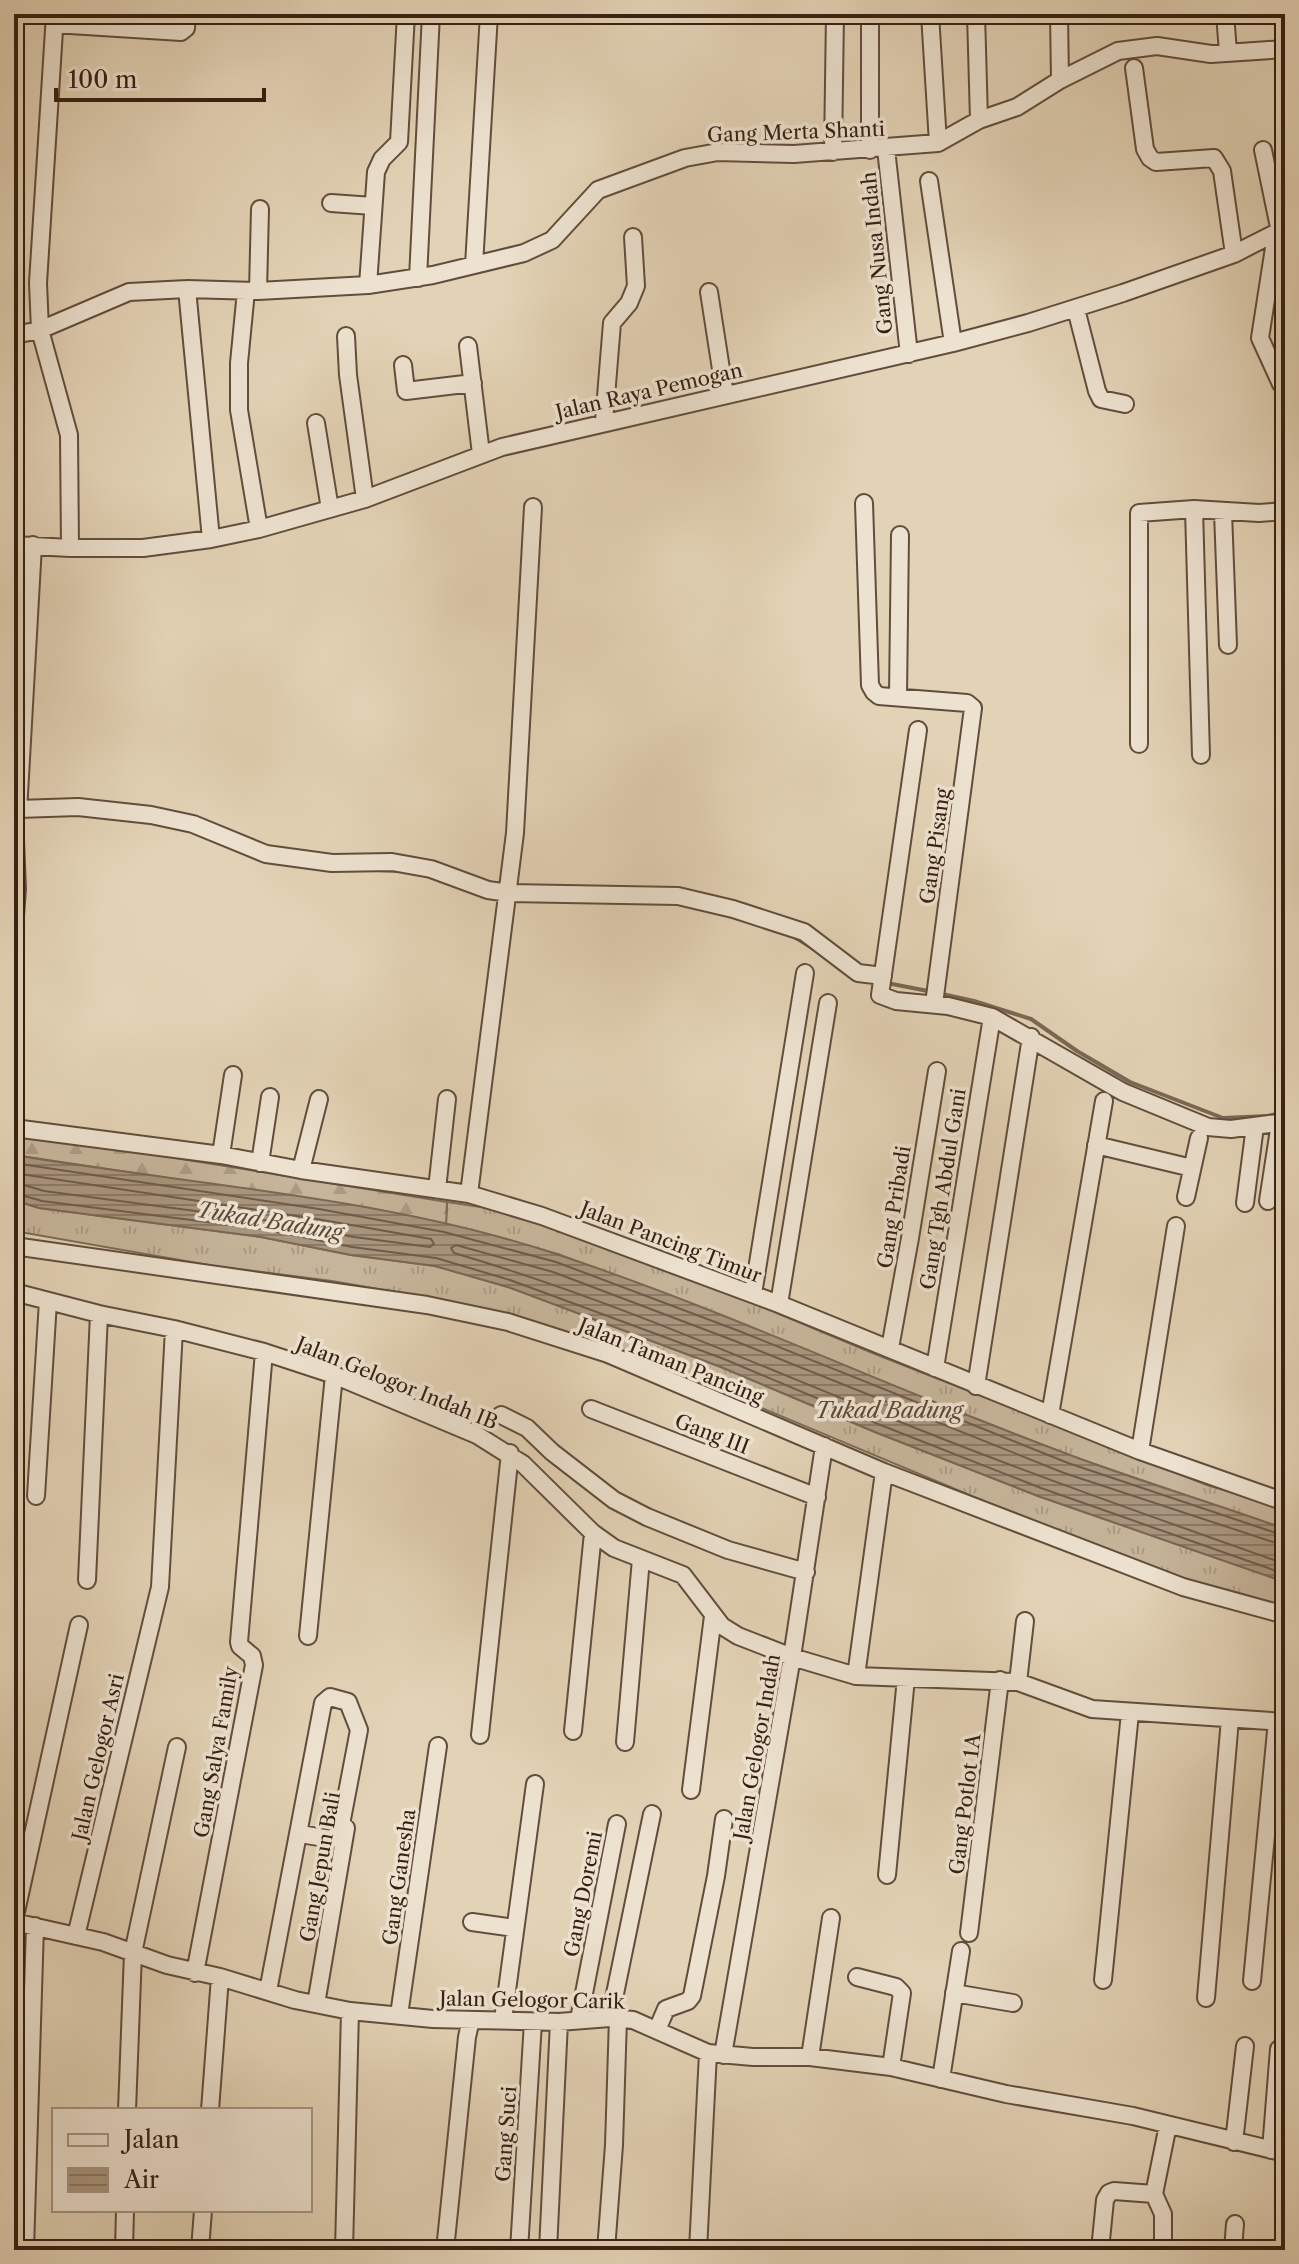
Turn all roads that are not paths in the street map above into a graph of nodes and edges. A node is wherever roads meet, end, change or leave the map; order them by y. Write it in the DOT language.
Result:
graph roads {
  1 [pos="187,14"];
  2 [pos="406,14"];
  3 [pos="431,14"];
  4 [pos="489,14"];
  5 [pos="835,14"];
  6 [pos="870,14"];
  7 [pos="930,14"];
  8 [pos="976,14"];
  9 [pos="1059,14"];
  10 [pos="1225,14"];
  11 [pos="54,19"];
  12 [pos="1285,49"];
  13 [pos="1228,52"];
  14 [pos="1134,68"];
  15 [pos="1060,80"];
  16 [pos="979,120"];
  17 [pos="938,143"];
  18 [pos="1263,150"];
  19 [pos="833,152"];
  20 [pos="882,154"];
  21 [pos="929,181"];
  22 [pos="331,203"];
  23 [pos="373,206"];
  24 [pos="260,209"];
  25 [pos="1280,232"];
  26 [pos="633,237"];
  27 [pos="1234,254"];
  28 [pos="474,265"];
  29 [pos="418,278"];
  30 [pos="368,285"];
  31 [pos="709,292"];
  32 [pos="187,296"];
  33 [pos="249,296"];
  34 [pos="1076,309"];
  35 [pos="40,330"];
  36 [pos="14,335"];
  37 [pos="346,336"];
  38 [pos="953,343"];
  39 [pos="468,346"];
  40 [pos="909,354"];
  41 [pos="403,365"];
  42 [pos="473,383"];
  43 [pos="1284,388"];
  44 [pos="725,395"];
  45 [pos="1125,404"];
  46 [pos="604,421"];
  47 [pos="316,423"];
  48 [pos="481,454"];
  49 [pos="365,499"];
  50 [pos="864,503"];
  51 [pos="533,507"];
  52 [pos="330,509"];
  53 [pos="1194,509"];
  54 [pos="1285,511"];
  55 [pos="1223,512"];
  56 [pos="259,529"];
  57 [pos="900,535"];
  58 [pos="211,539"];
  59 [pos="14,545"];
  60 [pos="33,545"];
  61 [pos="70,548"];
  62 [pos="1228,645"];
  63 [pos="898,696"];
  64 [pos="918,730"];
  65 [pos="1139,744"];
  66 [pos="1201,755"];
  67 [pos="18,809"];
  68 [pos="507,898"];
  69 [pos="14,930"];
  70 [pos="805,973"];
  71 [pos="882,983"];
  72 [pos="935,997"];
  73 [pos="828,1003"];
  74 [pos="992,1017"];
  75 [pos="1031,1037"];
  76 [pos="937,1071"];
  77 [pos="233,1075"];
  78 [pos="270,1097"];
  79 [pos="319,1099"];
  80 [pos="447,1099"];
  81 [pos="1104,1101"];
  82 [pos="1283,1122"];
  83 [pos="1255,1126"];
  84 [pos="14,1128"];
  85 [pos="1199,1138"];
  86 [pos="1096,1145"];
  87 [pos="221,1155"];
  88 [pos="260,1163"];
  89 [pos="1192,1168"];
  90 [pos="301,1170"];
  91 [pos="437,1189"];
  92 [pos="469,1194"];
  93 [pos="1186,1197"];
  94 [pos="1268,1201"];
  95 [pos="1245,1203"];
  96 [pos="1176,1226"];
  97 [pos="14,1246"];
  98 [pos="14,1292"];
  99 [pos="753,1294"];
  100 [pos="48,1301"];
  101 [pos="779,1304"];
  102 [pos="99,1314"];
  103 [pos="174,1329"];
  104 [pos="890,1348"];
  105 [pos="264,1352"];
  106 [pos="935,1368"];
  107 [pos="334,1375"];
  108 [pos="976,1386"];
  109 [pos="591,1409"];
  110 [pos="501,1415"];
  111 [pos="1050,1415"];
  112 [pos="824,1446"];
  113 [pos="1140,1451"];
  114 [pos="510,1453"];
  115 [pos="884,1472"];
  116 [pos="36,1496"];
  117 [pos="817,1497"];
  118 [pos="1285,1502"];
  119 [pos="593,1533"];
  120 [pos="641,1559"];
  121 [pos="806,1572"];
  122 [pos="87,1580"];
  123 [pos="1285,1615"];
  124 [pos="713,1616"];
  125 [pos="1025,1621"];
  126 [pos="79,1625"];
  127 [pos="308,1636"];
  128 [pos="792,1657"];
  129 [pos="856,1676"];
  130 [pos="906,1678"];
  131 [pos="1000,1680"];
  132 [pos="1018,1682"];
  133 [pos="1130,1713"];
  134 [pos="1230,1719"];
  135 [pos="1281,1722"];
  136 [pos="573,1731"];
  137 [pos="480,1735"];
  138 [pos="364,1737"];
  139 [pos="625,1742"];
  140 [pos="438,1746"];
  141 [pos="177,1747"];
  142 [pos="535,1784"];
  143 [pos="691,1790"];
  144 [pos="652,1814"];
  145 [pos="724,1819"];
  146 [pos="617,1824"];
  147 [pos="300,1834"];
  148 [pos="887,1875"];
  149 [pos="831,1918"];
  150 [pos="14,1921"];
  151 [pos="472,1922"];
  152 [pos="35,1926"];
  153 [pos="514,1928"];
  154 [pos="969,1933"];
  155 [pos="76,1936"];
  156 [pos="961,1951"];
  157 [pos="133,1953"];
  158 [pos="195,1973"];
  159 [pos="220,1977"];
  160 [pos="857,1977"];
  161 [pos="1103,1980"];
  162 [pos="1252,1981"];
  163 [pos="268,1991"];
  164 [pos="954,1993"];
  165 [pos="1206,1998"];
  166 [pos="1013,2003"];
  167 [pos="316,2004"];
  168 [pos="350,2011"];
  169 [pos="399,2015"];
  170 [pos="614,2018"];
  171 [pos="579,2019"];
  172 [pos="471,2020"];
  173 [pos="503,2020"];
  174 [pos="533,2022"];
  175 [pos="559,2022"];
  176 [pos="657,2030"];
  177 [pos="1245,2046"];
  178 [pos="1279,2049"];
  179 [pos="716,2054"];
  180 [pos="810,2057"];
  181 [pos="891,2067"];
  182 [pos="941,2079"];
  183 [pos="127,2108"];
  184 [pos="210,2108"];
  185 [pos="1168,2125"];
  186 [pos="1234,2142"];
  187 [pos="1278,2151"];
  188 [pos="1154,2194"];
  189 [pos="125,2212"];
  190 [pos="203,2212"];
  191 [pos="1235,2224"];
  192 [pos="25,2250"];
  193 [pos="124,2250"];
  194 [pos="200,2250"];
  195 [pos="344,2250"];
  196 [pos="445,2250"];
  197 [pos="519,2250"];
  198 [pos="548,2250"];
  199 [pos="606,2250"];
  200 [pos="698,2250"];
  201 [pos="1100,2250"];
  202 [pos="1163,2250"];
  203 [pos="1233,2250"];
  1 -- 11 [label="street"];
  2 -- 23 [label="street"];
  3 -- 29 [label="street"];
  4 -- 28 [label="street"];
  5 -- 19 [label="street"];
  6 -- 20 [label="street, Gang Nusa Indah"];
  7 -- 17 [label="street"];
  8 -- 16 [label="street"];
  9 -- 15 [label="street"];
  10 -- 13 [label="street"];
  11 -- 35 [label="street"];
  12 -- 13 [label="street, Gang Merta Shanti"];
  13 -- 15 [label="street, Gang Merta Shanti"];
  14 -- 27 [label="street"];
  15 -- 16 [label="street, Gang Merta Shanti"];
  16 -- 17 [label="street, Gang Merta Shanti"];
  17 -- 20 [label="street, Gang Merta Shanti"];
  18 -- 25 [label="street"];
  19 -- 20 [label="street, Gang Merta Shanti"];
  19 -- 28 [label="street, Gang Merta Shanti"];
  20 -- 40 [label="street, Gang Nusa Indah"];
  21 -- 38 [label="street"];
  22 -- 23 [label="street"];
  23 -- 30 [label="street"];
  24 -- 33 [label="street"];
  25 -- 27 [label="street, Jalan Raya Pemogan"];
  25 -- 43 [label="street"];
  26 -- 46 [label="street"];
  27 -- 34 [label="street, Jalan Raya Pemogan"];
  28 -- 29 [label="street, Gang Merta Shanti"];
  29 -- 30 [label="street, Gang Merta Shanti"];
  30 -- 33 [label="street, Gang Merta Shanti"];
  31 -- 44 [label="street"];
  32 -- 33 [label="street, Gang Merta Shanti"];
  32 -- 35 [label="street, Gang Merta Shanti"];
  32 -- 58 [label="street"];
  33 -- 56 [label="street"];
  34 -- 38 [label="street, Jalan Raya Pemogan"];
  34 -- 45 [label="street"];
  35 -- 36 [label="street, Gang Merta Shanti"];
  35 -- 61 [label="street"];
  37 -- 49 [label="street"];
  38 -- 40 [label="street, Jalan Raya Pemogan"];
  39 -- 42 [label="street"];
  40 -- 44 [label="street, Jalan Raya Pemogan"];
  41 -- 42 [label="street"];
  42 -- 48 [label="street"];
  44 -- 46 [label="street, Jalan Raya Pemogan"];
  46 -- 48 [label="street, Jalan Raya Pemogan"];
  47 -- 52 [label="street"];
  48 -- 49 [label="street, Jalan Raya Pemogan"];
  49 -- 52 [label="street, Jalan Raya Pemogan"];
  50 -- 63 [label="street"];
  51 -- 68 [label="street"];
  52 -- 56 [label="street, Jalan Raya Pemogan"];
  53 -- 55 [label="street"];
  53 -- 65 [label="street"];
  53 -- 66 [label="street"];
  54 -- 55 [label="street"];
  55 -- 62 [label="street"];
  56 -- 58 [label="street, Jalan Raya Pemogan"];
  57 -- 63 [label="street"];
  58 -- 61 [label="street, Jalan Raya Pemogan"];
  59 -- 60 [label="street, Jalan Raya Pemogan"];
  60 -- 61 [label="street, Jalan Raya Pemogan"];
  60 -- 67 [label="street"];
  63 -- 72 [label="street, Gang Pisang"];
  64 -- 71 [label="street"];
  67 -- 68 [label="street"];
  67 -- 69 [label="street"];
  68 -- 71 [label="street"];
  68 -- 92 [label="street"];
  70 -- 99 [label="street"];
  71 -- 72 [label="street"];
  72 -- 74 [label="street"];
  73 -- 101 [label="street"];
  74 -- 75 [label="street"];
  74 -- 106 [label="street, Gang Tgh Abdul Gani"];
  75 -- 83 [label="street"];
  75 -- 108 [label="street"];
  76 -- 104 [label="street, Gang Pribadi"];
  77 -- 87 [label="street"];
  78 -- 88 [label="street"];
  79 -- 90 [label="street"];
  80 -- 91 [label="street"];
  81 -- 86 [label="street"];
  82 -- 83 [label="street"];
  82 -- 94 [label="street"];
  83 -- 95 [label="street"];
  84 -- 87 [label="street, Jalan Pancing Timur"];
  85 -- 89 [label="street"];
  86 -- 89 [label="street"];
  86 -- 111 [label="street"];
  87 -- 88 [label="street, Jalan Pancing Timur"];
  88 -- 90 [label="street, Jalan Pancing Timur"];
  89 -- 93 [label="street"];
  90 -- 91 [label="street, Jalan Pancing Timur"];
  91 -- 92 [label="street, Jalan Pancing Timur"];
  92 -- 99 [label="street, Jalan Pancing Timur"];
  96 -- 113 [label="street"];
  97 -- 112 [label="street, Jalan Taman Pancing"];
  98 -- 100 [label="street, Jalan Gelogor Indah IB"];
  99 -- 101 [label="street, Jalan Pancing Timur"];
  100 -- 102 [label="street, Jalan Gelogor Indah IB"];
  100 -- 116 [label="street"];
  101 -- 104 [label="street, Jalan Pancing Timur"];
  102 -- 103 [label="street, Jalan Gelogor Indah IB"];
  102 -- 122 [label="street"];
  103 -- 105 [label="street, Jalan Gelogor Indah IB"];
  103 -- 155 [label="street, Jalan Gelogor Asri"];
  104 -- 106 [label="street, Jalan Pancing Timur"];
  105 -- 107 [label="street, Jalan Gelogor Indah IB"];
  105 -- 158 [label="street, Gang Salya Family"];
  106 -- 108 [label="street, Jalan Pancing Timur"];
  107 -- 114 [label="street, Jalan Gelogor Indah IB"];
  107 -- 127 [label="street"];
  108 -- 111 [label="street, Jalan Pancing Timur"];
  109 -- 117 [label="street, Gang III"];
  110 -- 121 [label="street"];
  111 -- 113 [label="street, Jalan Pancing Timur"];
  112 -- 115 [label="street, Jalan Taman Pancing"];
  112 -- 117 [label="street, Jalan Gelogor Indah"];
  113 -- 118 [label="street, Jalan Pancing Timur"];
  114 -- 119 [label="street, Jalan Gelogor Indah IB"];
  114 -- 137 [label="street"];
  115 -- 123 [label="street, Jalan Taman Pancing"];
  115 -- 129 [label="street"];
  117 -- 121 [label="street, Jalan Gelogor Indah"];
  119 -- 120 [label="street, Jalan Gelogor Indah IB"];
  119 -- 136 [label="street"];
  120 -- 124 [label="street, Jalan Gelogor Indah IB"];
  120 -- 139 [label="street"];
  121 -- 128 [label="street, Jalan Gelogor Indah"];
  124 -- 128 [label="street, Jalan Gelogor Indah IB"];
  124 -- 143 [label="street"];
  125 -- 132 [label="street"];
  126 -- 150 [label="street"];
  128 -- 129 [label="street, Jalan Gelogor Indah IB"];
  128 -- 179 [label="street, Jalan Gelogor Indah"];
  129 -- 130 [label="street, Jalan Gelogor Indah IB"];
  130 -- 131 [label="street, Jalan Gelogor Indah IB"];
  130 -- 148 [label="street"];
  131 -- 132 [label="street, Jalan Gelogor Indah IB"];
  131 -- 154 [label="street, Gang Potlot 1A"];
  132 -- 133 [label="street, Jalan Gelogor Indah IB"];
  133 -- 134 [label="street, Jalan Gelogor Indah IB"];
  133 -- 161 [label="street"];
  134 -- 135 [label="street, Jalan Gelogor Indah IB"];
  134 -- 165 [label="street"];
  135 -- 162 [label="street"];
  138 -- 167 [label="street, Gang Jepun Bali"];
  140 -- 169 [label="street, Gang Ganesha"];
  141 -- 157 [label="street"];
  142 -- 153 [label="street"];
  144 -- 170 [label="street"];
  145 -- 176 [label="street"];
  146 -- 171 [label="street, Gang Doremi"];
  147 -- 147 [label="street"];
  147 -- 163 [label="street"];
  149 -- 180 [label="street"];
  150 -- 152 [label="street, Jalan Gelogor Carik"];
  151 -- 153 [label="street"];
  152 -- 155 [label="street, Jalan Gelogor Carik"];
  152 -- 192 [label="street"];
  153 -- 173 [label="street"];
  155 -- 157 [label="street, Jalan Gelogor Carik"];
  156 -- 164 [label="street"];
  157 -- 158 [label="street, Jalan Gelogor Carik"];
  157 -- 183 [label="street"];
  158 -- 159 [label="street, Jalan Gelogor Carik"];
  159 -- 163 [label="street, Jalan Gelogor Carik"];
  159 -- 184 [label="street"];
  160 -- 181 [label="street"];
  163 -- 167 [label="street, Jalan Gelogor Carik"];
  164 -- 166 [label="street"];
  164 -- 182 [label="street"];
  167 -- 168 [label="street, Jalan Gelogor Carik"];
  168 -- 169 [label="street, Jalan Gelogor Carik"];
  168 -- 195 [label="street"];
  169 -- 172 [label="street, Jalan Gelogor Carik"];
  170 -- 171 [label="street, Jalan Gelogor Carik"];
  170 -- 176 [label="street, Jalan Gelogor Carik"];
  170 -- 199 [label="street"];
  171 -- 175 [label="street, Jalan Gelogor Carik"];
  172 -- 173 [label="street, Jalan Gelogor Carik"];
  172 -- 196 [label="street"];
  173 -- 174 [label="street, Jalan Gelogor Carik"];
  174 -- 175 [label="street, Jalan Gelogor Carik"];
  174 -- 197 [label="street, Gang Suci"];
  175 -- 198 [label="street"];
  176 -- 179 [label="street, Jalan Gelogor Carik"];
  177 -- 186 [label="street"];
  178 -- 187 [label="street"];
  179 -- 180 [label="street, Jalan Gelogor Carik"];
  179 -- 200 [label="street, Jalan Gelogor Indah"];
  180 -- 181 [label="street, Jalan Gelogor Carik"];
  181 -- 182 [label="street, Jalan Gelogor Carik"];
  182 -- 185 [label="street, Jalan Gelogor Carik"];
  185 -- 186 [label="street, Jalan Gelogor Carik"];
  185 -- 188 [label="street"];
  186 -- 187 [label="street, Jalan Gelogor Carik"];
  188 -- 201 [label="street"];
  188 -- 202 [label="street"];
  189 -- 193 [label="street"];
  190 -- 194 [label="street"];
  191 -- 203 [label="street"];
}
